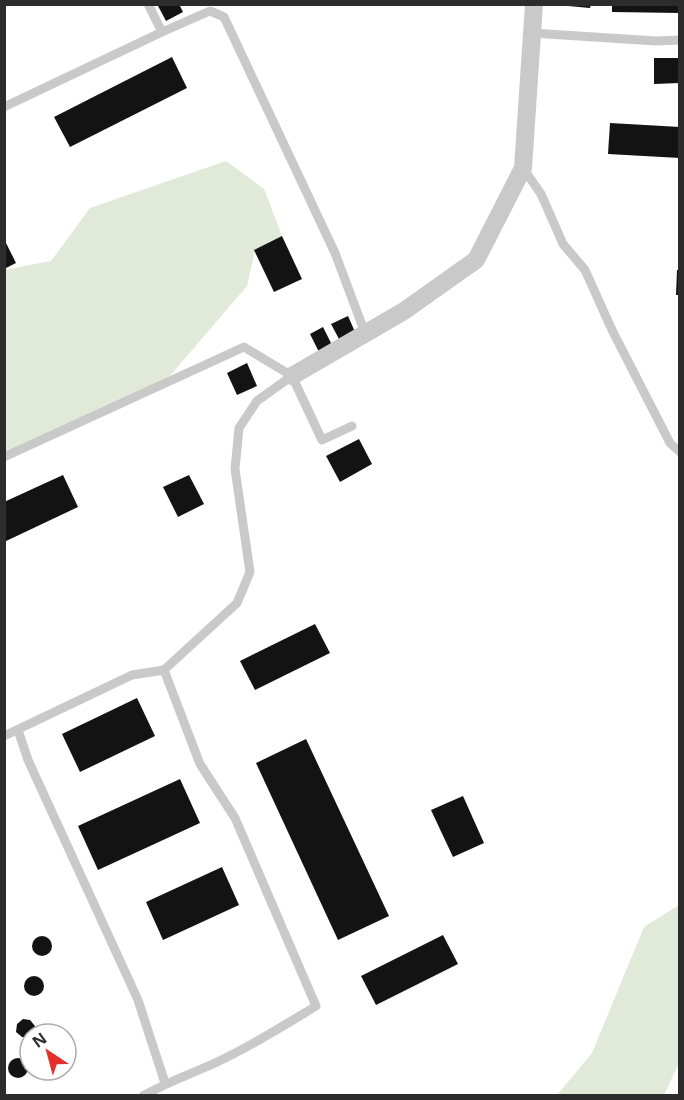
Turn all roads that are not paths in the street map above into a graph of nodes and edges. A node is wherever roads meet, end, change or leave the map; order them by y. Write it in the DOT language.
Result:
graph roads {
  1 [pos="148,4"];
  2 [pos="534,4"];
  3 [pos="162,32"];
  4 [pos="532,33"];
  5 [pos="680,40"];
  6 [pos="4,107"];
  7 [pos="523,168"];
  8 [pos="365,333"];
  9 [pos="292,376"];
  10 [pos="352,426"];
  11 [pos="680,452"];
  12 [pos="4,457"];
  13 [pos="164,670"];
  14 [pos="18,729"];
  15 [pos="4,736"];
  16 [pos="165,1083"];
  17 [pos="143,1095"];
  1 -- 3 [label="lane"];
  2 -- 4 [label="street"];
  3 -- 6 [label="lane"];
  3 -- 8 [label="lane"];
  4 -- 5 [label="lane"];
  4 -- 7 [label="street"];
  7 -- 8 [label="street"];
  7 -- 11 [label="lane"];
  8 -- 9 [label="street"];
  9 -- 10 [label="lane"];
  9 -- 12 [label="lane"];
  9 -- 13 [label="lane"];
  13 -- 14 [label="lane"];
  13 -- 16 [label="lane"];
  14 -- 15 [label="lane"];
  14 -- 16 [label="lane"];
  16 -- 17 [label="lane"];
}
